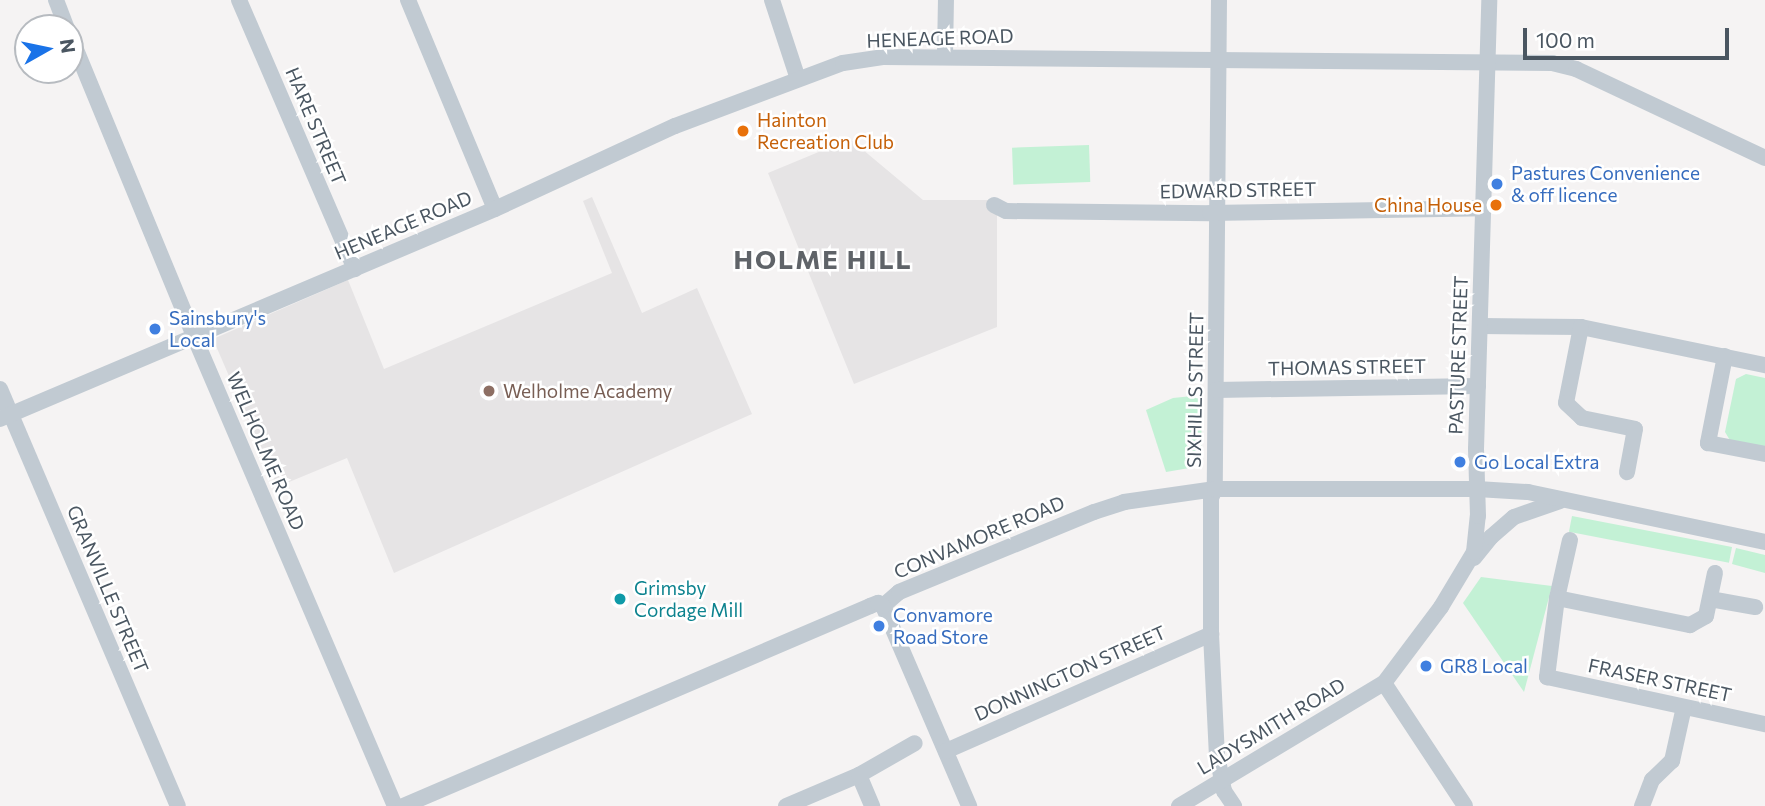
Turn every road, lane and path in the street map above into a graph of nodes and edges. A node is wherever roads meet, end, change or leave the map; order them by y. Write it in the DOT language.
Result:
graph roads {
  1 [pos="239,0"];
  2 [pos="408,0"];
  3 [pos="772,0"];
  4 [pos="946,0"];
  5 [pos="1219,0"];
  6 [pos="1489,0"];
  7 [pos="945,55"];
  8 [pos="1219,59"];
  9 [pos="1488,61"];
  10 [pos="84,69"];
  11 [pos="797,79"];
  12 [pos="1765,158"];
  13 [pos="994,205"];
  14 [pos="1483,208"];
  15 [pos="495,209"];
  16 [pos="1218,212"];
  17 [pos="355,269"];
  18 [pos="1481,326"];
  19 [pos="1581,327"];
  20 [pos="194,336"];
  21 [pos="1725,356"];
  22 [pos="1765,365"];
  23 [pos="1478,386"];
  24 [pos="0,389"];
  25 [pos="1216,390"];
  26 [pos="6,416"];
  27 [pos="1765,454"];
  28 [pos="1627,472"];
  29 [pos="1215,489"];
  30 [pos="1477,489"];
  31 [pos="1571,501"];
  32 [pos="1570,540"];
  33 [pos="1765,542"];
  34 [pos="1466,569"];
  35 [pos="1715,573"];
  36 [pos="1557,598"];
  37 [pos="1710,599"];
  38 [pos="883,606"];
  39 [pos="1755,607"];
  40 [pos="1211,634"];
  41 [pos="1384,683"];
  42 [pos="1684,707"];
  43 [pos="1765,724"];
  44 [pos="915,743"];
  45 [pos="946,751"];
  46 [pos="859,775"];
  47 [pos="1221,780"];
  48 [pos="178,806"];
  49 [pos="395,806"];
  50 [pos="403,806"];
  51 [pos="788,806"];
  52 [pos="872,806"];
  53 [pos="969,806"];
  54 [pos="1179,806"];
  55 [pos="1234,806"];
  56 [pos="1465,806"];
  57 [pos="1642,806"];
  1 -- 17 [label="street, HARE STREET"];
  2 -- 15 [label="street"];
  3 -- 11 [label="street"];
  4 -- 7 [label="street"];
  5 -- 8 [label="street, SIXHILLS STREET"];
  6 -- 9 [label="street, PASTURE STREET"];
  7 -- 8 [label="street, HENEAGE ROAD"];
  7 -- 11 [label="street, HENEAGE ROAD"];
  8 -- 9 [label="street, HENEAGE ROAD"];
  8 -- 16 [label="street, SIXHILLS STREET"];
  9 -- 12 [label="street, HENEAGE ROAD"];
  9 -- 14 [label="street, PASTURE STREET"];
  10 -- 20 [label="street, WELHOLME ROAD"];
  11 -- 15 [label="street, HENEAGE ROAD"];
  13 -- 16 [label="street, EDWARD STREET"];
  14 -- 16 [label="street, EDWARD STREET"];
  14 -- 18 [label="street, PASTURE STREET"];
  15 -- 17 [label="street, HENEAGE ROAD"];
  16 -- 25 [label="street, SIXHILLS STREET"];
  17 -- 20 [label="street, HENEAGE ROAD"];
  18 -- 19 [label="street"];
  18 -- 23 [label="street, PASTURE STREET"];
  19 -- 21 [label="street"];
  19 -- 28 [label="street"];
  20 -- 26 [label="street, HENEAGE ROAD"];
  20 -- 49 [label="street, WELHOLME ROAD"];
  21 -- 22 [label="street"];
  21 -- 27 [label="street"];
  23 -- 25 [label="street, THOMAS STREET"];
  23 -- 30 [label="street, PASTURE STREET"];
  24 -- 26 [label="street, GRANVILLE STREET"];
  25 -- 29 [label="street, SIXHILLS STREET"];
  26 -- 48 [label="street, GRANVILLE STREET"];
  29 -- 30 [label="street, CONVAMORE ROAD"];
  29 -- 38 [label="street, CONVAMORE ROAD"];
  29 -- 40 [label="street, SIXHILLS STREET"];
  30 -- 31 [label="street, CONVAMORE ROAD"];
  30 -- 34 [label="street, PASTURE STREET"];
  31 -- 33 [label="street, CONVAMORE ROAD"];
  31 -- 34 [label="street, CONVAMORE ROAD"];
  32 -- 36 [label="street"];
  34 -- 41 [label="street, PASTURE STREET"];
  35 -- 37 [label="street"];
  36 -- 37 [label="street"];
  36 -- 42 [label="street, FRASER STREET"];
  37 -- 39 [label="street"];
  38 -- 45 [label="street"];
  38 -- 50 [label="street, CONVAMORE ROAD"];
  40 -- 45 [label="street, DONNINGTON STREET"];
  40 -- 47 [label="street, SIXHILLS STREET"];
  41 -- 47 [label="street, LADYSMITH ROAD"];
  41 -- 56 [label="street"];
  42 -- 43 [label="street, FRASER STREET"];
  42 -- 57 [label="street"];
  44 -- 46 [label="street"];
  45 -- 53 [label="street"];
  46 -- 51 [label="street"];
  46 -- 52 [label="street"];
  47 -- 54 [label="street, LADYSMITH ROAD"];
  47 -- 55 [label="street"];
}
